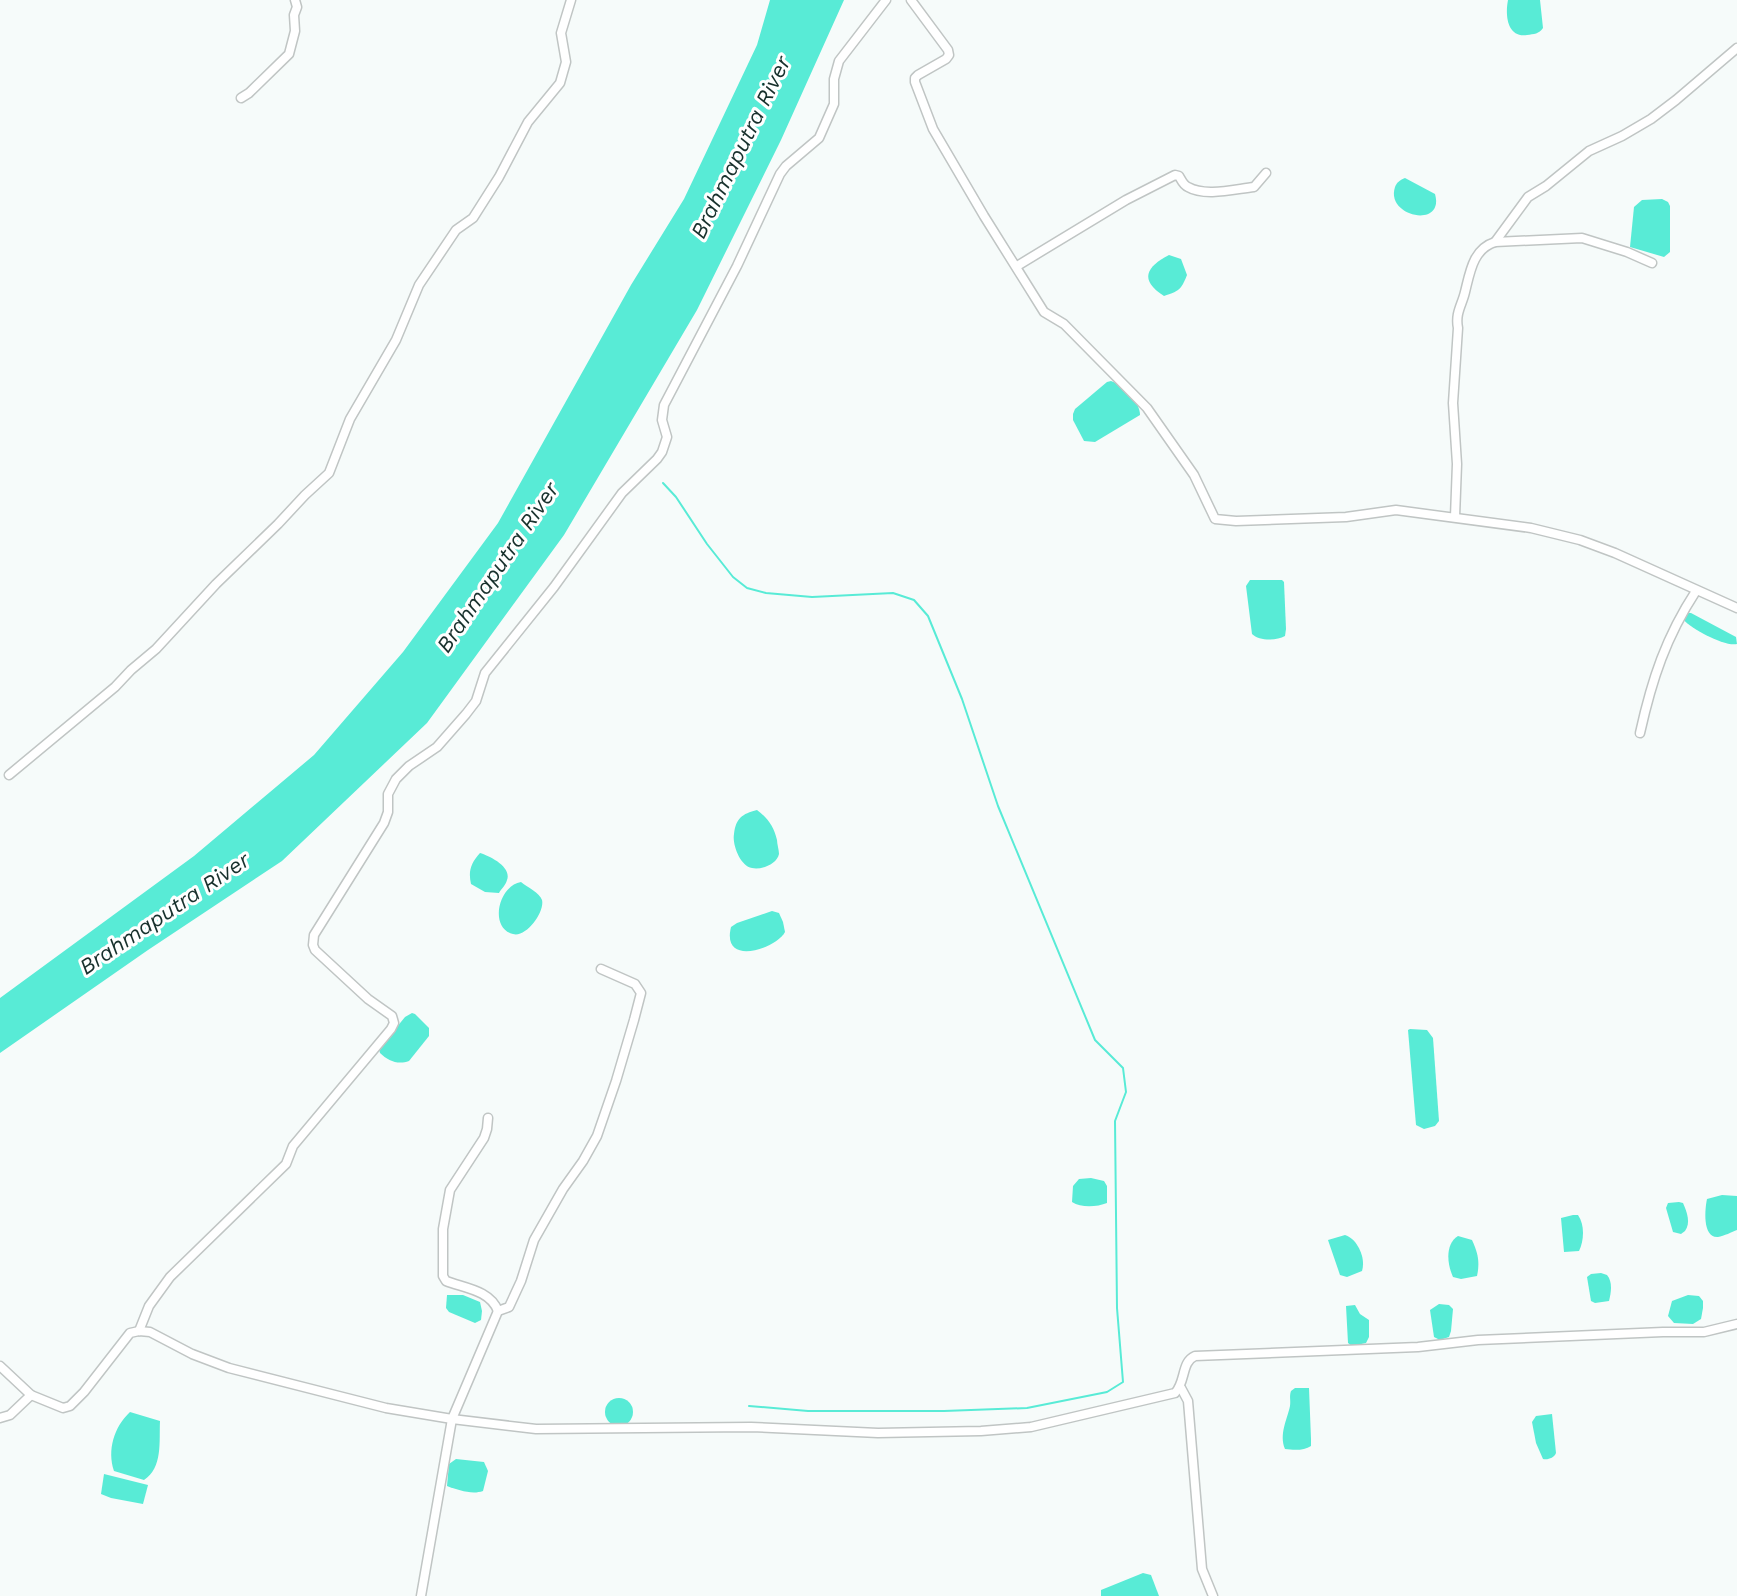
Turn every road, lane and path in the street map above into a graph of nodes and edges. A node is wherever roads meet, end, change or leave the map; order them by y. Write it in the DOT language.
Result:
graph roads {
  1 [pos="295,0"];
  2 [pos="571,0"];
  3 [pos="885,0"];
  4 [pos="911,0"];
  5 [pos="1737,48"];
  6 [pos="241,98"];
  7 [pos="1266,173"];
  8 [pos="1495,242"];
  9 [pos="1652,263"];
  10 [pos="1017,266"];
  11 [pos="1455,517"];
  12 [pos="1696,591"];
  13 [pos="1737,608"];
  14 [pos="1640,733"];
  15 [pos="9,775"];
  16 [pos="601,969"];
  17 [pos="488,1118"];
  18 [pos="498,1311"];
  19 [pos="1737,1324"];
  20 [pos="139,1331"];
  21 [pos="0,1366"];
  22 [pos="1181,1388"];
  23 [pos="32,1395"];
  24 [pos="0,1418"];
  25 [pos="452,1419"];
  26 [pos="421,1596"];
  27 [pos="1213,1596"];
  1 -- 6 [label="street"];
  2 -- 15 [label="street"];
  3 -- 20 [label="street"];
  4 -- 10 [label="street"];
  5 -- 8 [label="street"];
  7 -- 10 [label="street"];
  8 -- 9 [label="street"];
  8 -- 11 [label="street"];
  10 -- 11 [label="street"];
  11 -- 12 [label="street"];
  12 -- 13 [label="street"];
  12 -- 14 [label="street"];
  16 -- 18 [label="street"];
  17 -- 18 [label="street"];
  18 -- 25 [label="street"];
  19 -- 22 [label="street"];
  20 -- 23 [label="street"];
  20 -- 25 [label="street"];
  21 -- 23 [label="street"];
  22 -- 25 [label="street"];
  22 -- 27 [label="street"];
  23 -- 24 [label="street"];
  25 -- 26 [label="street"];
}
